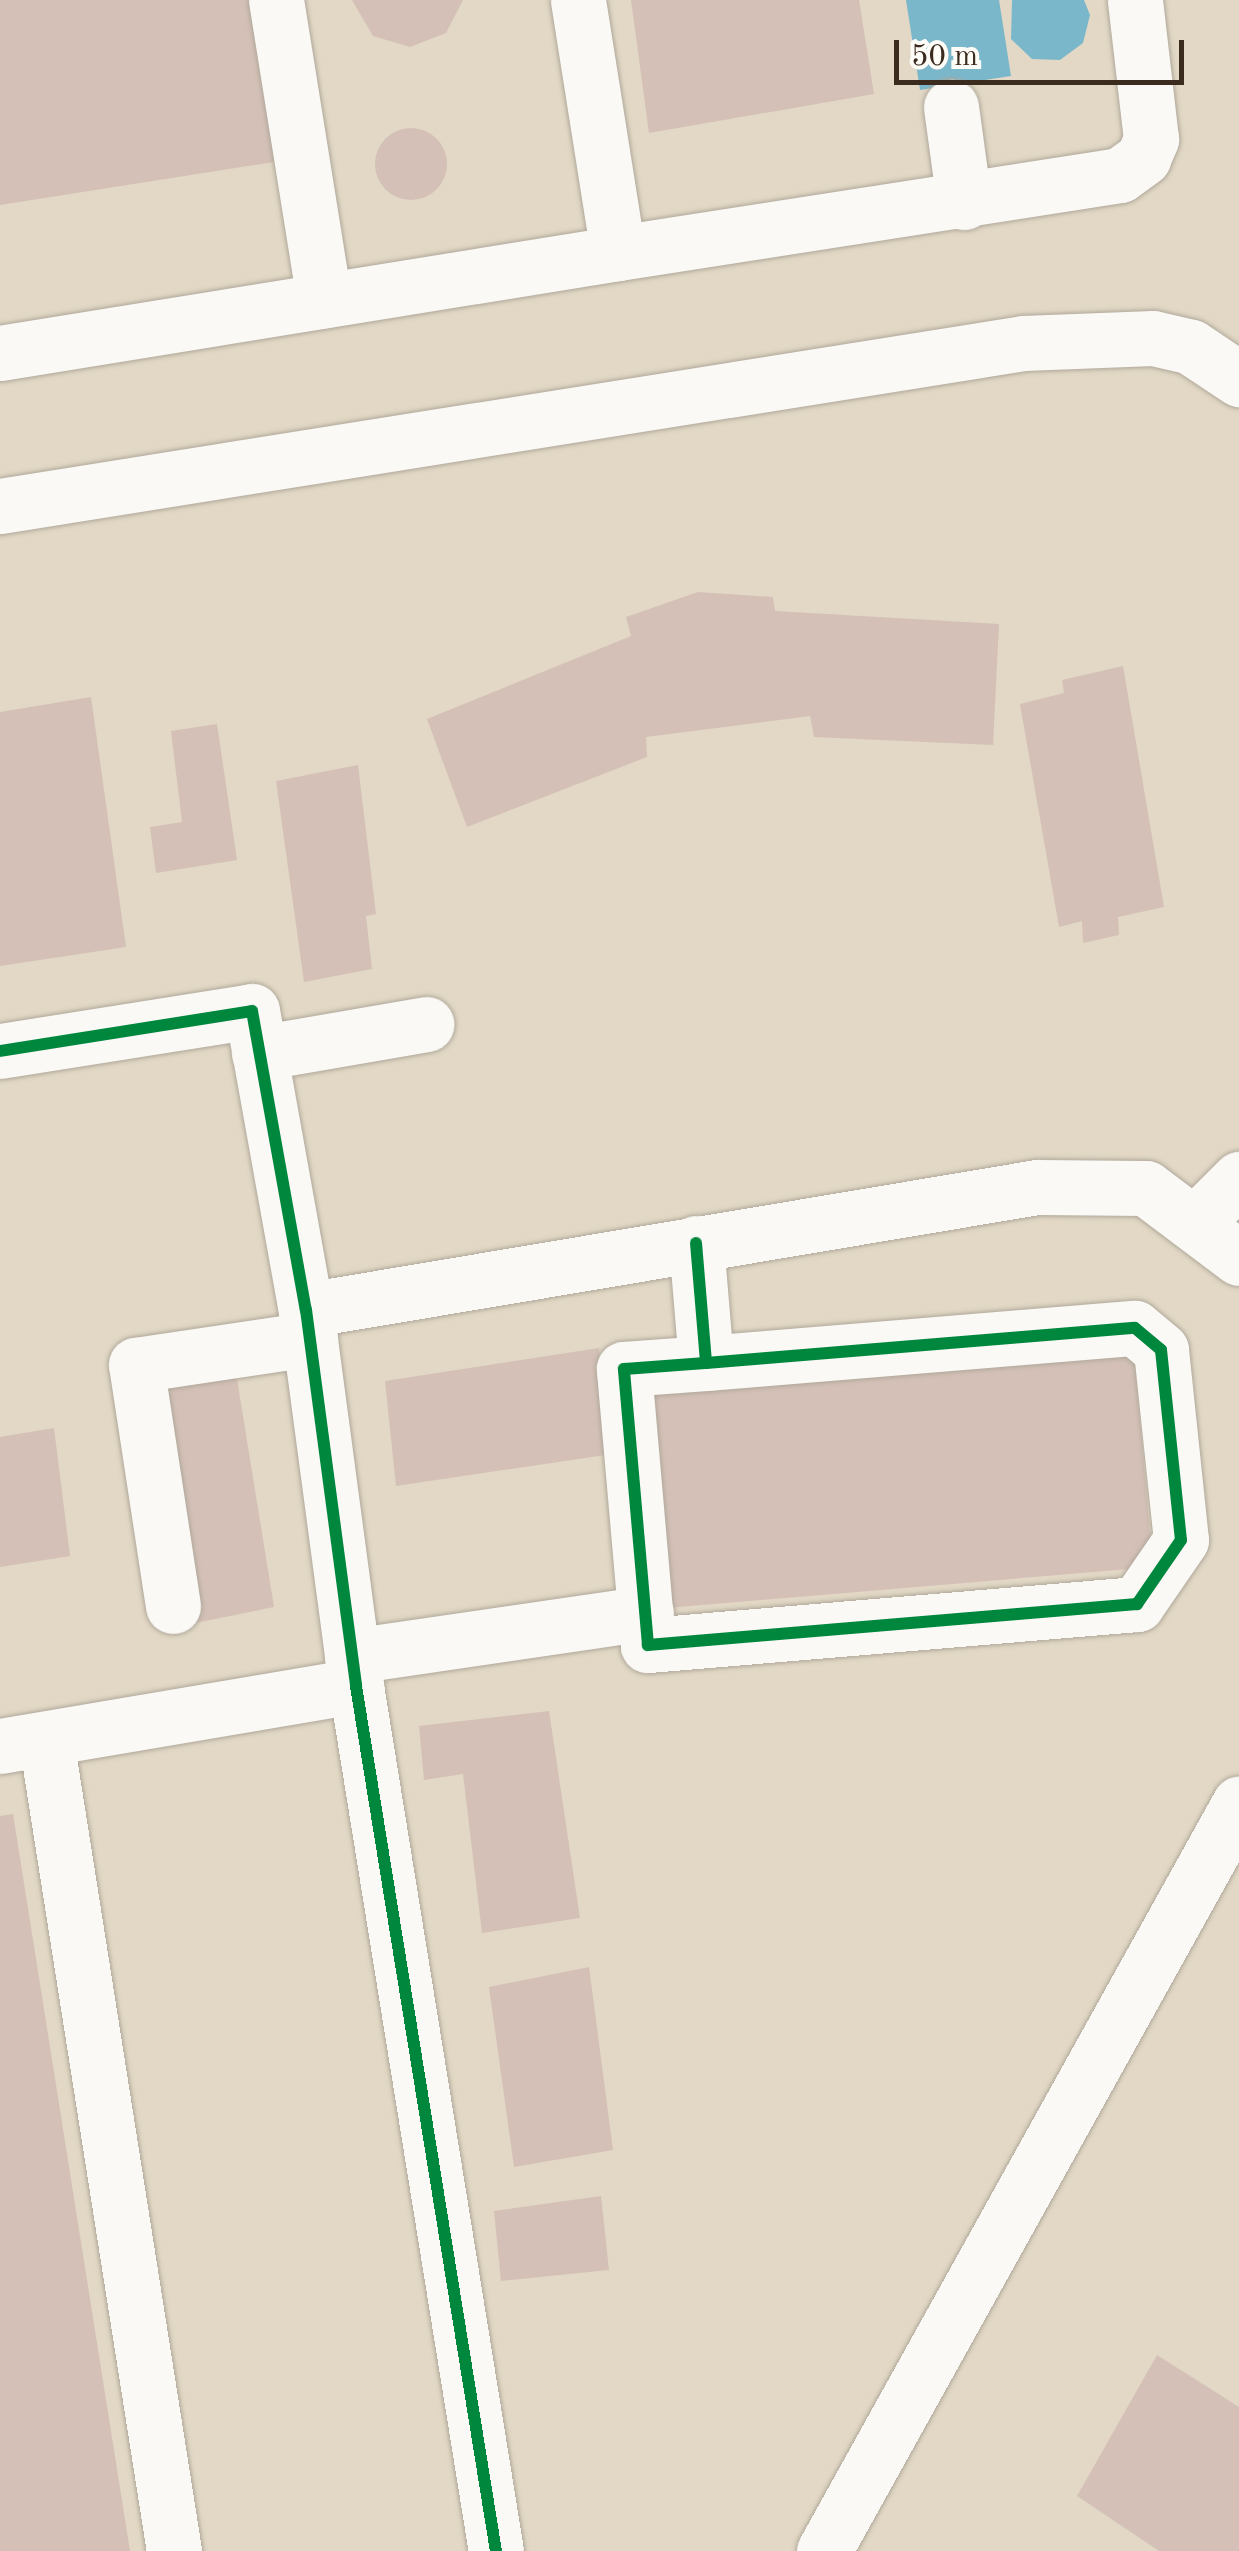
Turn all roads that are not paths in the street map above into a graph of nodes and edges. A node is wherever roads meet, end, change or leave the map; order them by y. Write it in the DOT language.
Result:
graph roads {
  1 [pos="276,0"];
  2 [pos="578,0"];
  3 [pos="1135,0"];
  4 [pos="950,108"];
  5 [pos="964,202"];
  6 [pos="618,253"];
  7 [pos="324,300"];
  8 [pos="0,353"];
  9 [pos="1239,379"];
  10 [pos="0,506"];
  11 [pos="427,1024"];
  12 [pos="0,1050"];
  13 [pos="259,1053"];
  14 [pos="1239,1179"];
  15 [pos="1196,1222"];
  16 [pos="696,1243"];
  17 [pos="1239,1258"];
  18 [pos="308,1324"];
  19 [pos="706,1363"];
  20 [pos="173,1606"];
  21 [pos="646,1613"];
  22 [pos="354,1671"];
  23 [pos="23,1743"];
  24 [pos="1239,1804"];
  25 [pos="174,2551"];
  26 [pos="496,2551"];
  27 [pos="824,2551"];
  1 -- 7 [label="street"];
  2 -- 6 [label="street"];
  3 -- 5 [label="street"];
  4 -- 5 [label="street"];
  5 -- 6 [label="street"];
  6 -- 7 [label="street"];
  7 -- 8 [label="street"];
  9 -- 10 [label="street"];
  11 -- 13 [label="street"];
  12 -- 13 [label="street"];
  13 -- 18 [label="street"];
  14 -- 15 [label="street"];
  15 -- 16 [label="street"];
  15 -- 17 [label="street"];
  16 -- 18 [label="street"];
  16 -- 19 [label="street"];
  18 -- 20 [label="street"];
  18 -- 22 [label="street"];
  19 -- 21 [label="street"];
  19 -- 21 [label="street"];
  21 -- 22 [label="street"];
  22 -- 23 [label="street"];
  22 -- 26 [label="street"];
  23 -- 25 [label="street"];
  24 -- 27 [label="street"];
}
